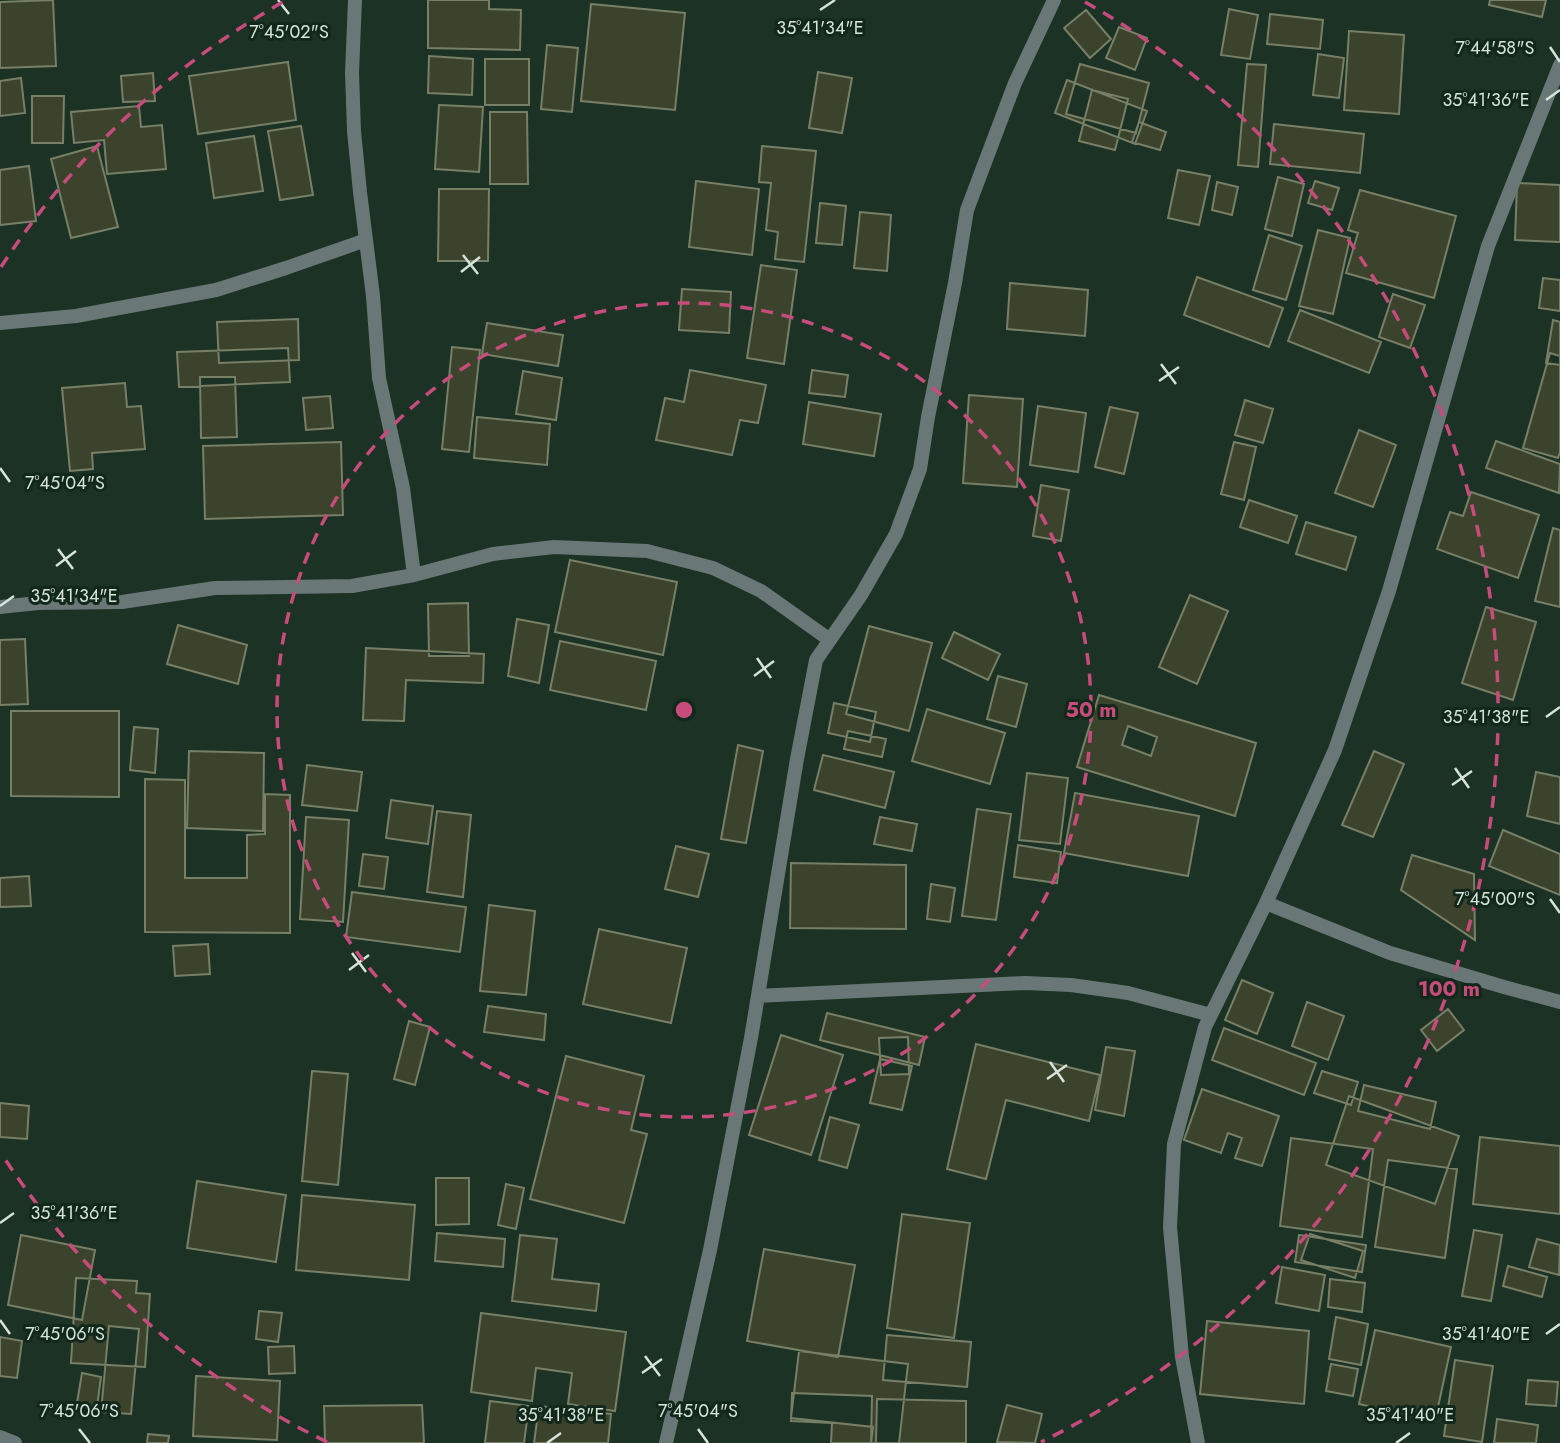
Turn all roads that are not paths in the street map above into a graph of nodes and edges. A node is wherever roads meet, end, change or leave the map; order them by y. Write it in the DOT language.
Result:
graph roads {
  1 [pos="355,0"];
  2 [pos="1054,0"];
  3 [pos="1560,65"];
  4 [pos="366,240"];
  5 [pos="0,323"];
  6 [pos="414,575"];
  7 [pos="0,607"];
  8 [pos="830,640"];
  9 [pos="1266,903"];
  10 [pos="758,996"];
  11 [pos="1560,1002"];
  12 [pos="1211,1015"];
  13 [pos="0,1437"];
  14 [pos="15,1443"];
  15 [pos="666,1443"];
  16 [pos="1198,1443"];
  1 -- 4 [label="street"];
  2 -- 8 [label="street"];
  3 -- 9 [label="street"];
  4 -- 5 [label="street"];
  4 -- 6 [label="street"];
  6 -- 7 [label="street"];
  6 -- 8 [label="street"];
  8 -- 10 [label="street"];
  9 -- 11 [label="street"];
  9 -- 12 [label="street"];
  10 -- 12 [label="street"];
  10 -- 15 [label="street"];
  12 -- 16 [label="street"];
  13 -- 14 [label="street"];
}
